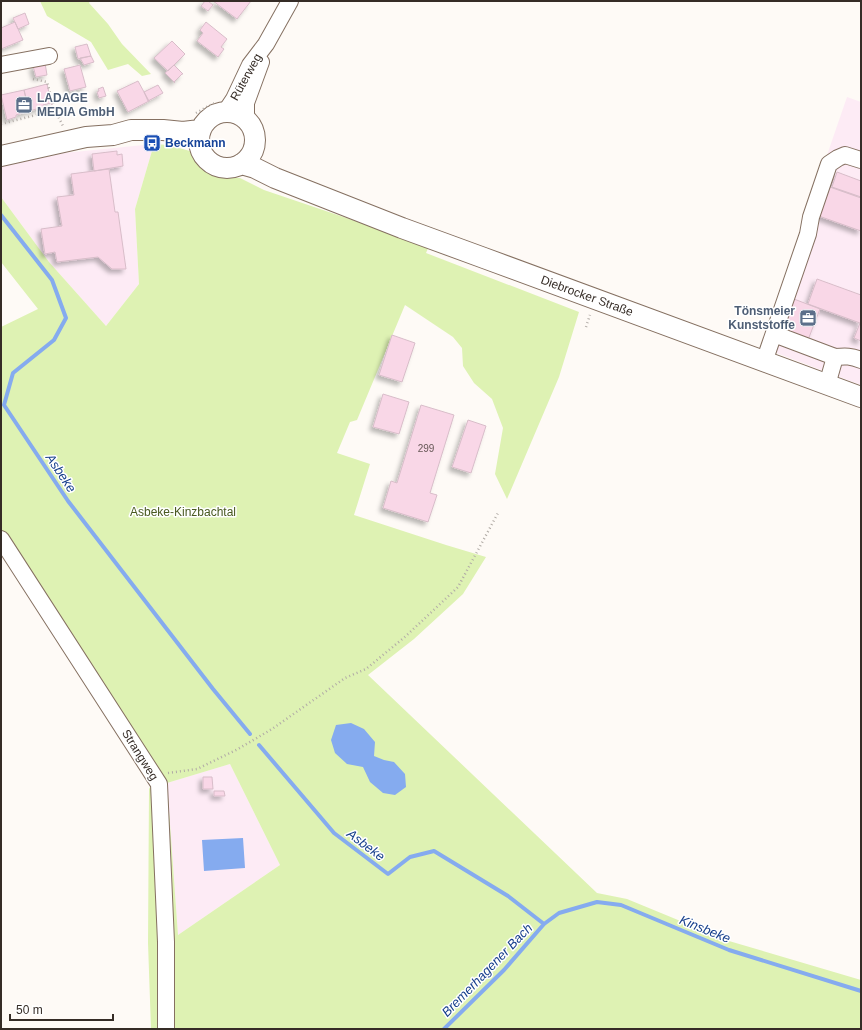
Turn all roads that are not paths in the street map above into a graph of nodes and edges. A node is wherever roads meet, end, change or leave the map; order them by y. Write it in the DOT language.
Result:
graph roads {
  1 [pos="286,3"];
  2 [pos="266,44"];
  3 [pos="49,56"];
  4 [pos="1,65"];
  5 [pos="226,111"];
  6 [pos="246,119"];
  7 [pos="200,138"];
  8 [pos="254,148"];
  9 [pos="1,156"];
  10 [pos="861,160"];
  11 [pos="241,164"];
  12 [pos="314,193"];
  13 [pos="774,334"];
  14 [pos="835,357"];
  15 [pos="861,360"];
  16 [pos="764,362"];
  17 [pos="826,385"];
  18 [pos="861,397"];
  19 [pos="1,539"];
  20 [pos="166,1029"];
  1 -- 2 [label="street, Rüterweg"];
  2 -- 5 [label="street, Rüterweg"];
  2 -- 6 [label="street, Rüterweg"];
  3 -- 4 [label="street"];
  5 -- 6 [label="main road"];
  5 -- 7 [label="main road"];
  6 -- 8 [label="main road"];
  7 -- 9 [label="main road"];
  7 -- 11 [label="main road"];
  8 -- 11 [label="main road"];
  8 -- 12 [label="main road, Diebrocker Straße"];
  10 -- 13 [label="street"];
  11 -- 12 [label="main road, Diebrocker Straße"];
  12 -- 16 [label="main road, Diebrocker Straße"];
  13 -- 14 [label="street"];
  13 -- 16 [label="street"];
  14 -- 15 [label="street"];
  14 -- 17 [label="street"];
  16 -- 17 [label="main road, Diebrocker Straße"];
  17 -- 18 [label="main road, Diebrocker Straße"];
  19 -- 20 [label="street, Strangweg"];
}
